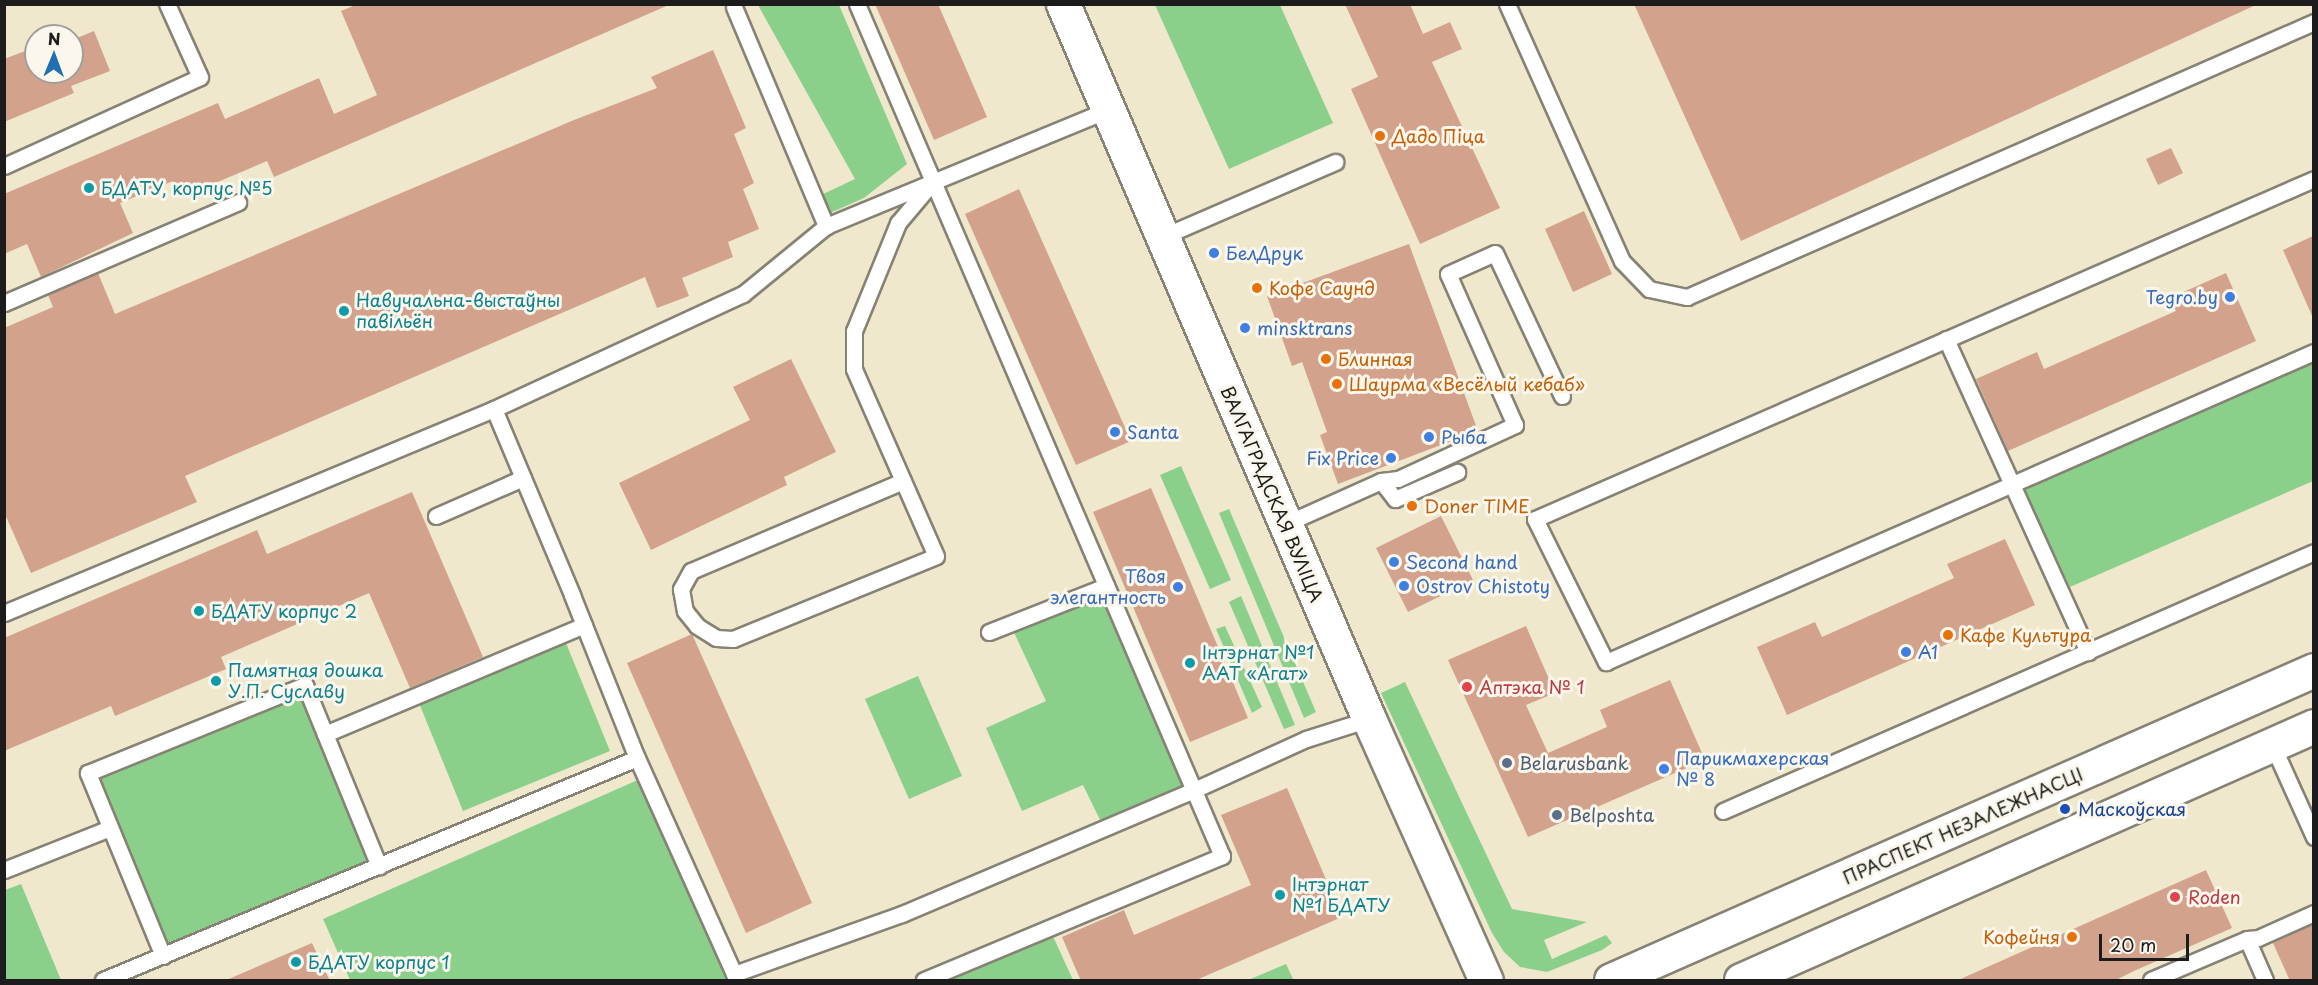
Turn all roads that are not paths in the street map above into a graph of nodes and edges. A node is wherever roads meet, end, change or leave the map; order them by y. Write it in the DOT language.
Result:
graph roads {
  1 [pos="167,4"];
  2 [pos="857,4"];
  3 [pos="1063,4"];
  4 [pos="1507,4"];
  5 [pos="734,7"];
  6 [pos="2313,22"];
  7 [pos="1107,111"];
  8 [pos="1335,162"];
  9 [pos="4,166"];
  10 [pos="2313,179"];
  11 [pos="932,183"];
  12 [pos="238,202"];
  13 [pos="826,226"];
  14 [pos="1162,237"];
  15 [pos="4,303"];
  16 [pos="1946,339"];
  17 [pos="2313,352"];
  18 [pos="1562,396"];
  19 [pos="494,409"];
  20 [pos="1457,472"];
  21 [pos="523,478"];
  22 [pos="903,481"];
  23 [pos="1381,481"];
  24 [pos="2010,484"];
  25 [pos="436,516"];
  26 [pos="1285,524"];
  27 [pos="2313,552"];
  28 [pos="1106,585"];
  29 [pos="5,612"];
  30 [pos="584,625"];
  31 [pos="989,632"];
  32 [pos="2088,652"];
  33 [pos="2313,670"];
  34 [pos="1369,719"];
  35 [pos="2313,726"];
  36 [pos="325,734"];
  37 [pos="2272,744"];
  38 [pos="637,758"];
  39 [pos="1194,790"];
  40 [pos="1723,811"];
  41 [pos="110,828"];
  42 [pos="2313,837"];
  43 [pos="379,866"];
  44 [pos="4,870"];
  45 [pos="2313,912"];
  46 [pos="2247,939"];
  47 [pos="163,956"];
  48 [pos="736,977"];
  49 [pos="103,981"];
  50 [pos="924,981"];
  51 [pos="1486,981"];
  52 [pos="1611,981"];
  53 [pos="1741,981"];
  54 [pos="2151,981"];
  55 [pos="2265,981"];
  1 -- 9 [label="lane"];
  2 -- 11 [label="lane"];
  3 -- 7 [label="main road, ВАЛГАГРАДСКАЯ ВУЛІЦА"];
  4 -- 6 [label="lane"];
  5 -- 13 [label="lane"];
  7 -- 11 [label="lane"];
  7 -- 14 [label="main road, ВАЛГАГРАДСКАЯ ВУЛІЦА"];
  8 -- 14 [label="lane"];
  10 -- 16 [label="lane"];
  11 -- 13 [label="lane"];
  11 -- 22 [label="lane"];
  11 -- 28 [label="lane"];
  12 -- 15 [label="lane"];
  13 -- 19 [label="lane"];
  14 -- 26 [label="main road, ВАЛГАГРАДСКАЯ ВУЛІЦА"];
  16 -- 24 [label="lane"];
  16 -- 24 [label="lane"];
  17 -- 24 [label="lane"];
  18 -- 23 [label="lane"];
  19 -- 21 [label="lane"];
  19 -- 29 [label="lane"];
  20 -- 23 [label="lane"];
  21 -- 25 [label="lane"];
  21 -- 30 [label="lane"];
  22 -- 22 [label="lane"];
  23 -- 26 [label="lane"];
  24 -- 32 [label="lane"];
  26 -- 34 [label="main road, ВАЛГАГРАДСКАЯ ВУЛІЦА"];
  27 -- 32 [label="lane"];
  28 -- 31 [label="lane"];
  28 -- 39 [label="lane"];
  30 -- 36 [label="lane"];
  30 -- 38 [label="lane"];
  32 -- 40 [label="lane"];
  33 -- 52 [label="main road, ПРАСПЕКТ НЕЗАЛЕЖНАСЦІ"];
  34 -- 39 [label="lane"];
  34 -- 51 [label="main road, ВАЛГАГРАДСКАЯ ВУЛІЦА"];
  35 -- 37 [label="main road"];
  36 -- 41 [label="lane"];
  36 -- 43 [label="lane"];
  37 -- 42 [label="lane"];
  37 -- 53 [label="main road"];
  38 -- 43 [label="lane"];
  38 -- 48 [label="lane"];
  39 -- 48 [label="lane"];
  39 -- 50 [label="lane"];
  41 -- 44 [label="lane"];
  41 -- 47 [label="lane"];
  43 -- 47 [label="lane"];
  45 -- 46 [label="lane"];
  46 -- 54 [label="lane"];
  46 -- 55 [label="lane"];
  47 -- 49 [label="lane"];
}
